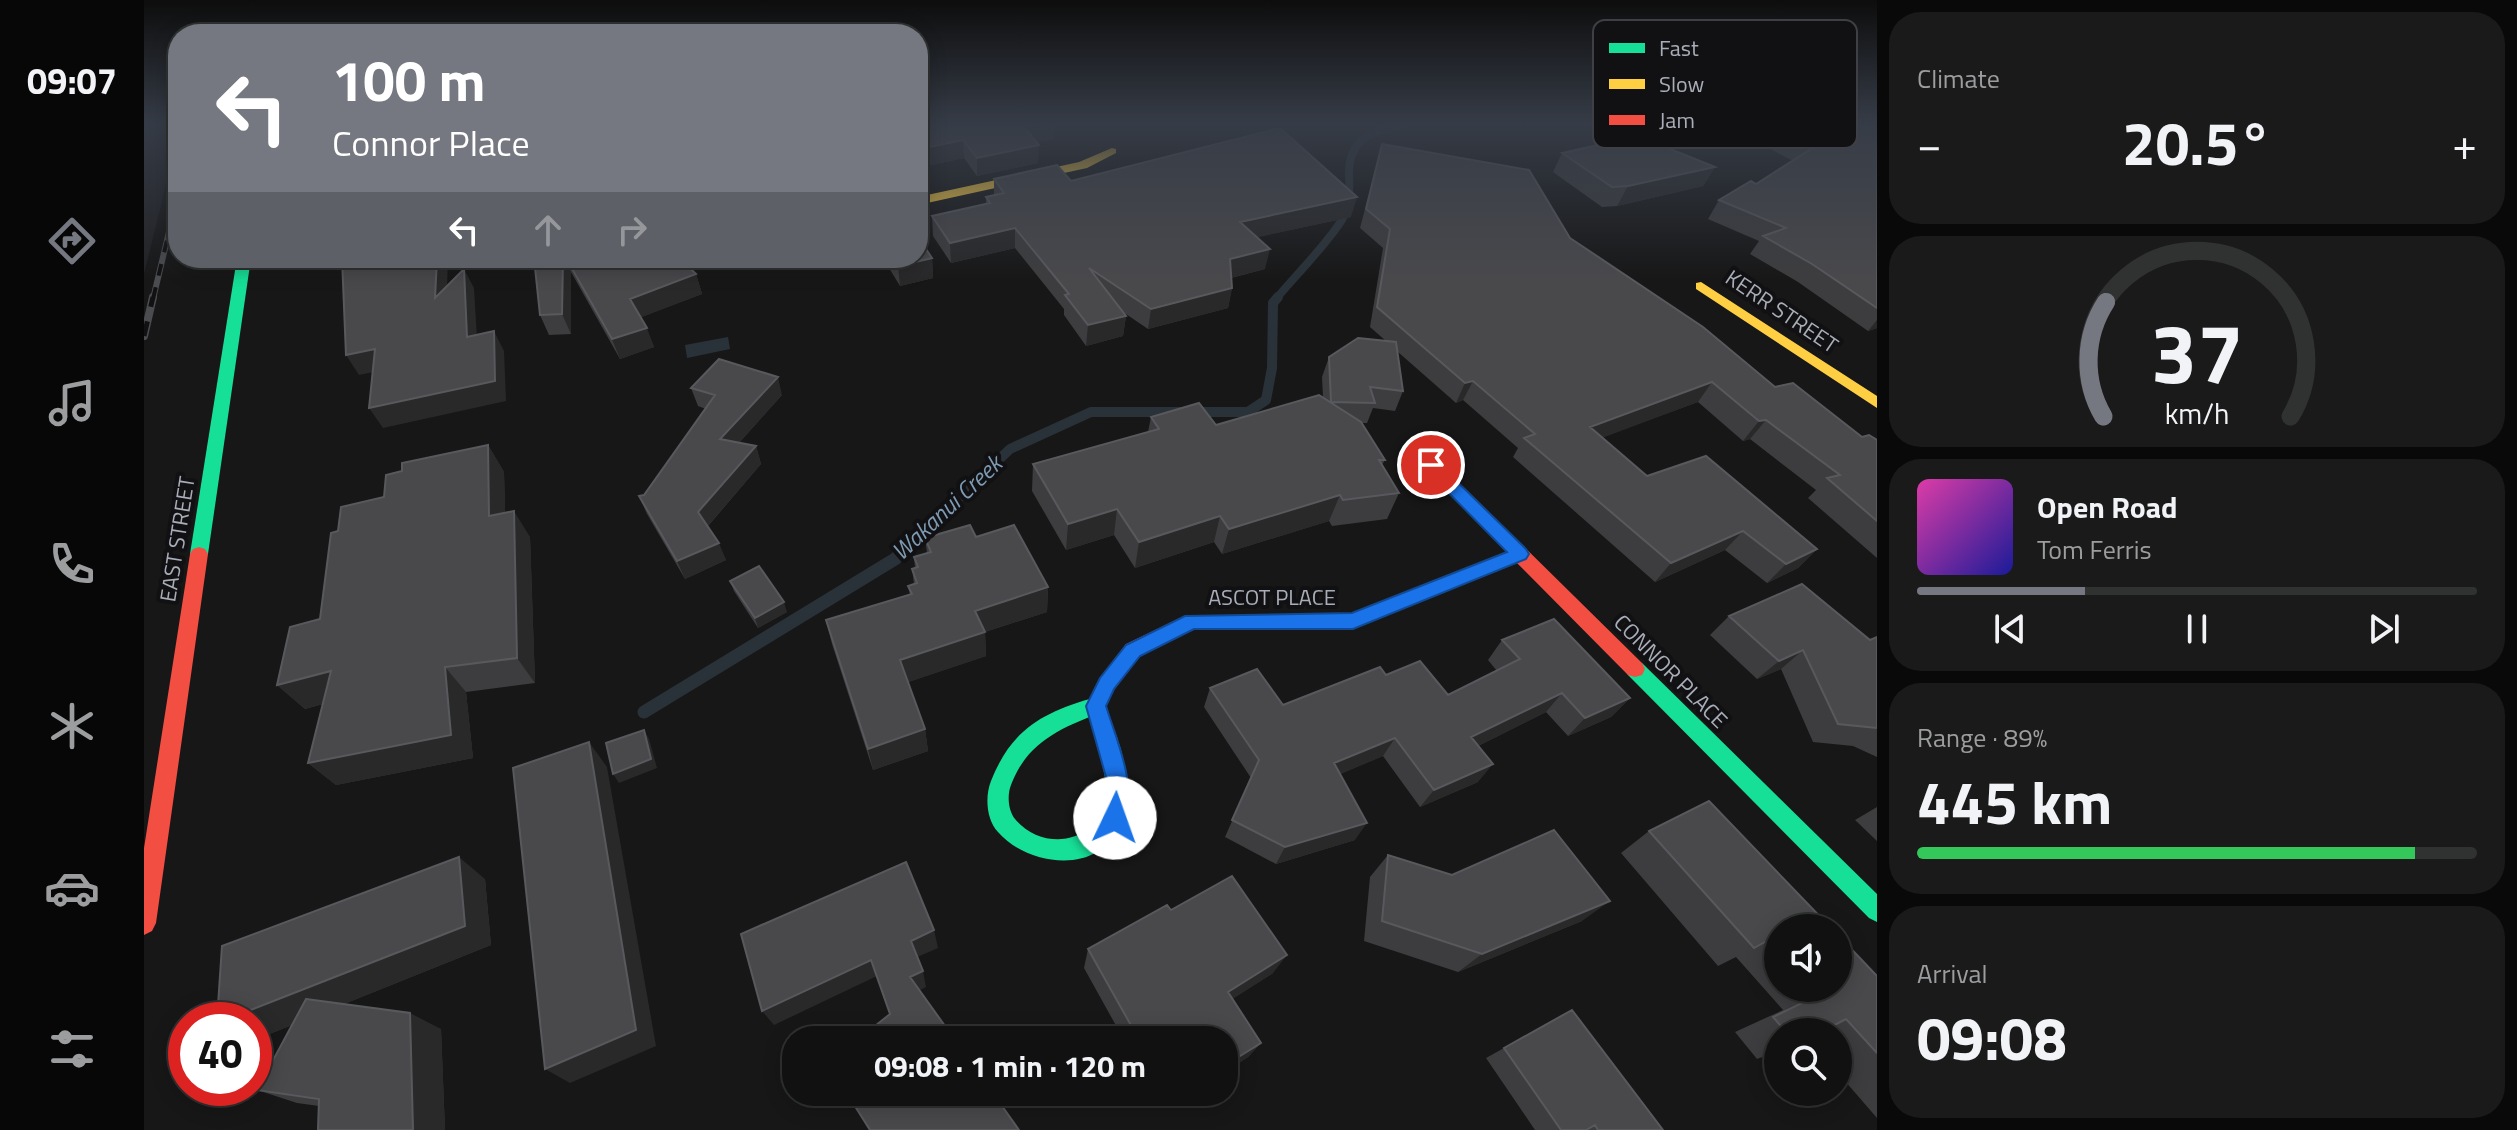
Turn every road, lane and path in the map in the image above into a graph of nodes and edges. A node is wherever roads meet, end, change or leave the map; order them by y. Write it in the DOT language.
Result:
graph roads {
  1 [pos="1038,175"];
  2 [pos="928,199"];
  3 [pos="242,268"];
  4 [pos="1701,286"];
  5 [pos="1877,403"];
  6 [pos="1431,465"];
  7 [pos="1520,554"];
  8 [pos="1096,706"];
  9 [pos="1877,910"];
  10 [pos="144,923"];
  1 -- 2 [label="street"];
  3 -- 10 [label="street, EAST STREET"];
  4 -- 5 [label="street, KERR STREET"];
  6 -- 7 [label="street, CONNOR PLACE"];
  7 -- 8 [label="street, ASCOT PLACE"];
  7 -- 9 [label="street, CONNOR PLACE"];
  8 -- 8 [label="street"];
}
